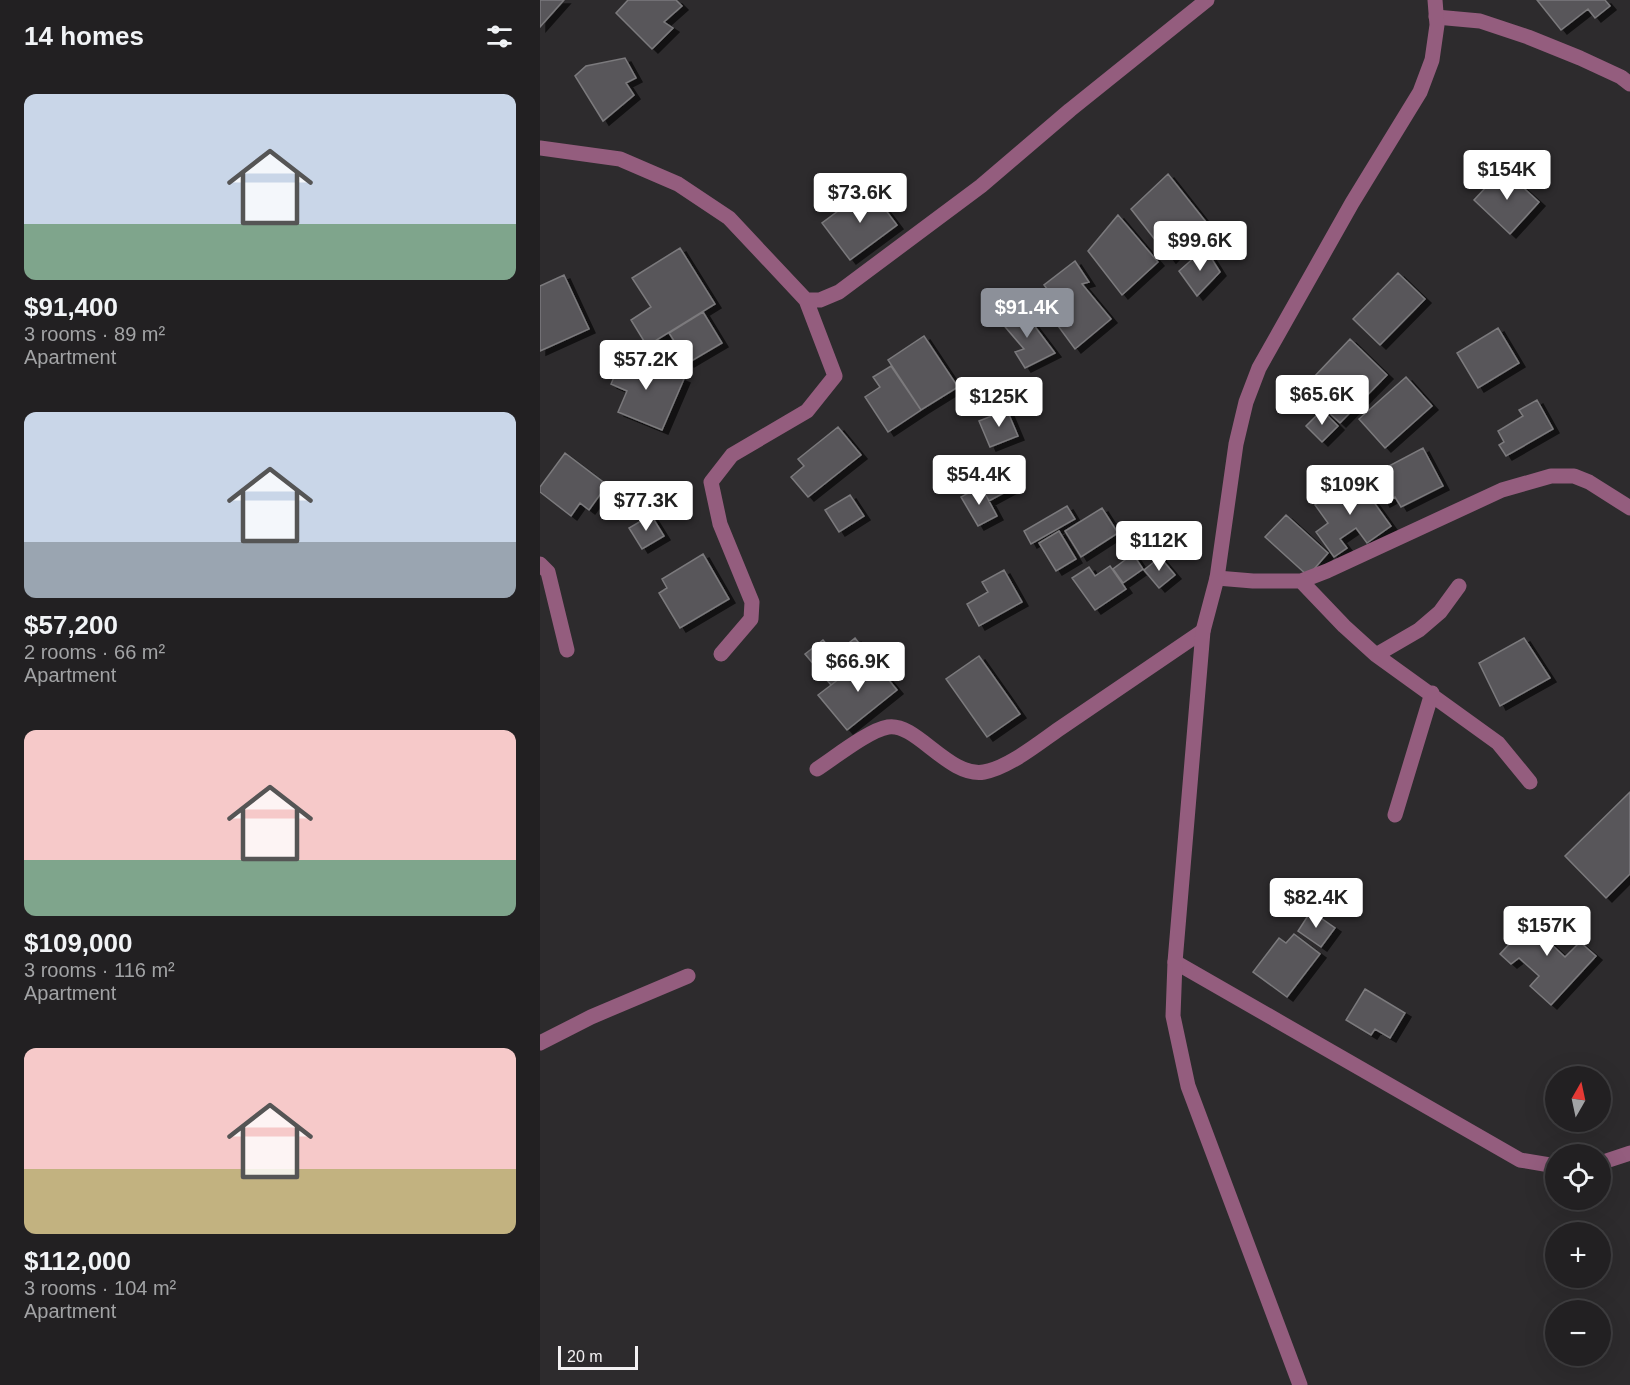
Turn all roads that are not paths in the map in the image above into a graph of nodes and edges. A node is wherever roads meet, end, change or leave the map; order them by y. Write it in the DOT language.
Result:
graph roads {
  1 [pos="1207,0"];
  2 [pos="1435,0"];
  3 [pos="1436,17"];
  4 [pos="1630,84"];
  5 [pos="540,148"];
  6 [pos="806,300"];
  7 [pos="1630,508"];
  8 [pos="540,564"];
  9 [pos="1217,578"];
  10 [pos="1301,581"];
  11 [pos="1459,586"];
  12 [pos="1203,631"];
  13 [pos="567,650"];
  14 [pos="721,654"];
  15 [pos="1376,655"];
  16 [pos="1432,693"];
  17 [pos="817,769"];
  18 [pos="1530,782"];
  19 [pos="1395,815"];
  20 [pos="1175,962"];
  21 [pos="688,976"];
  22 [pos="540,1043"];
  23 [pos="1630,1153"];
  24 [pos="1611,1159"];
  25 [pos="1545,1164"];
  26 [pos="1300,1385"];
  1 -- 6 [label="street"];
  2 -- 3 [label="street"];
  3 -- 4 [label="street"];
  3 -- 9 [label="street"];
  5 -- 6 [label="street"];
  6 -- 14 [label="street"];
  7 -- 10 [label="street"];
  8 -- 13 [label="street"];
  9 -- 10 [label="street"];
  9 -- 12 [label="street"];
  10 -- 15 [label="street"];
  11 -- 15 [label="street"];
  12 -- 17 [label="street"];
  12 -- 20 [label="street"];
  15 -- 16 [label="street"];
  16 -- 18 [label="street"];
  16 -- 19 [label="street"];
  20 -- 25 [label="street"];
  20 -- 26 [label="street"];
  21 -- 22 [label="street"];
  23 -- 24 [label="street"];
}
